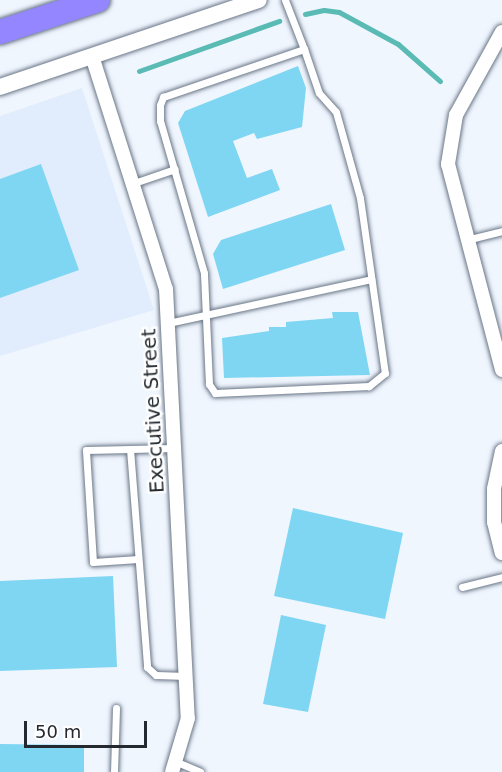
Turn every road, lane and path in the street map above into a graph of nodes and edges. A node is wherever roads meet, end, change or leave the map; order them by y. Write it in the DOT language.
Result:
graph roads {
  1 [pos="98,0"];
  2 [pos="259,0"];
  3 [pos="285,0"];
  4 [pos="0,32"];
  5 [pos="502,32"];
  6 [pos="304,49"];
  7 [pos="92,56"];
  8 [pos="0,87"];
  9 [pos="175,169"];
  10 [pos="134,183"];
  11 [pos="502,231"];
  12 [pos="466,240"];
  13 [pos="371,279"];
  14 [pos="205,316"];
  15 [pos="168,323"];
  16 [pos="502,370"];
  17 [pos="174,448"];
  18 [pos="130,449"];
  19 [pos="502,452"];
  20 [pos="502,553"];
  21 [pos="138,558"];
  22 [pos="502,577"];
  23 [pos="462,587"];
  24 [pos="186,676"];
  25 [pos="116,708"];
  26 [pos="175,767"];
  27 [pos="114,772"];
  28 [pos="200,772"];
  1 -- 4 [label="highway"];
  2 -- 7 [label="street"];
  3 -- 6 [label="lane"];
  5 -- 12 [label="street"];
  6 -- 9 [label="lane"];
  6 -- 13 [label="lane"];
  7 -- 8 [label="street"];
  7 -- 10 [label="street, Executive Street"];
  9 -- 10 [label="lane"];
  9 -- 14 [label="lane"];
  10 -- 15 [label="street, Executive Street"];
  11 -- 12 [label="lane"];
  12 -- 16 [label="street"];
  13 -- 14 [label="lane"];
  13 -- 14 [label="lane"];
  14 -- 15 [label="lane"];
  15 -- 17 [label="street, Executive Street"];
  17 -- 18 [label="lane"];
  17 -- 24 [label="street, Executive Street"];
  18 -- 21 [label="lane"];
  18 -- 21 [label="lane"];
  19 -- 20 [label="street"];
  21 -- 24 [label="lane"];
  22 -- 23 [label="lane"];
  24 -- 26 [label="street, Executive Street"];
  25 -- 27 [label="lane"];
  26 -- 28 [label="lane"];
}
